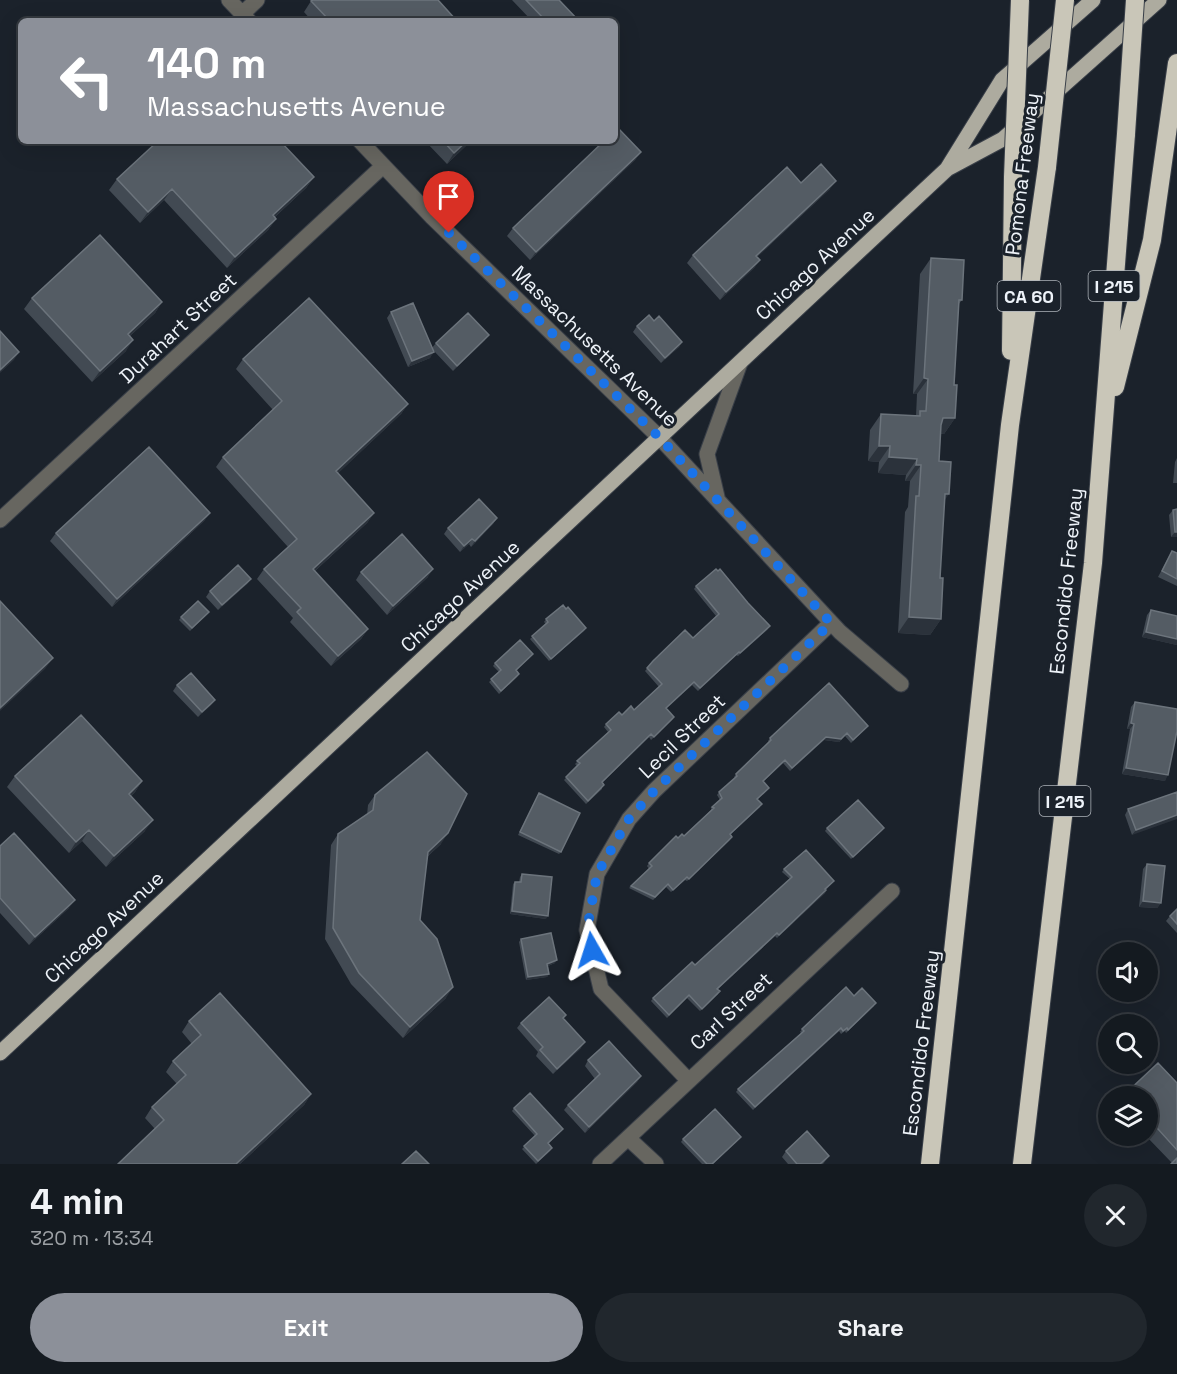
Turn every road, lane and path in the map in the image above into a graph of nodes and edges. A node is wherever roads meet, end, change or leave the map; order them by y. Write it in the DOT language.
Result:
graph roads {
  1 [pos="229,0"];
  2 [pos="257,0"];
  3 [pos="1020,0"];
  4 [pos="1065,0"];
  5 [pos="1093,0"];
  6 [pos="1135,0"];
  7 [pos="1159,0"];
  8 [pos="245,17"];
  9 [pos="1177,63"];
  10 [pos="363,144"];
  11 [pos="383,166"];
  12 [pos="947,169"];
  13 [pos="740,363"];
  14 [pos="1010,425"];
  15 [pos="660,438"];
  16 [pos="1102,438"];
  17 [pos="717,500"];
  18 [pos="0,520"];
  19 [pos="831,623"];
  20 [pos="901,684"];
  21 [pos="892,891"];
  22 [pos="0,1053"];
  23 [pos="688,1080"];
  24 [pos="628,1138"];
  25 [pos="600,1164"];
  26 [pos="656,1164"];
  27 [pos="930,1164"];
  28 [pos="1022,1164"];
  1 -- 8 [label="street"];
  2 -- 8 [label="street"];
  3 -- 14 [label="highway, bridge"];
  4 -- 14 [label="highway, Pomona Freeway / CA 60, bridge"];
  5 -- 12 [label="main road, Chicago Avenue"];
  6 -- 16 [label="highway, Escondido Freeway / I 215, bridge"];
  7 -- 12 [label="main road, Chicago Avenue"];
  9 -- 16 [label="highway"];
  10 -- 11 [label="street, Massachusetts Avenue"];
  11 -- 15 [label="street, Massachusetts Avenue"];
  11 -- 18 [label="street, Durahart Street"];
  12 -- 13 [label="main road, Chicago Avenue"];
  13 -- 15 [label="main road, Chicago Avenue"];
  13 -- 17 [label="street"];
  14 -- 27 [label="highway, Escondido Freeway"];
  15 -- 17 [label="street, Massachusetts Avenue"];
  15 -- 22 [label="main road, Chicago Avenue"];
  16 -- 28 [label="highway, Escondido Freeway / I 215"];
  17 -- 19 [label="street, Massachusetts Avenue"];
  19 -- 20 [label="street, Massachusetts Avenue"];
  19 -- 23 [label="street, Lecil Street"];
  21 -- 23 [label="street, Carl Street"];
  23 -- 24 [label="street, Carl Street"];
  24 -- 25 [label="street, Carl Street"];
  24 -- 26 [label="street"];
}
